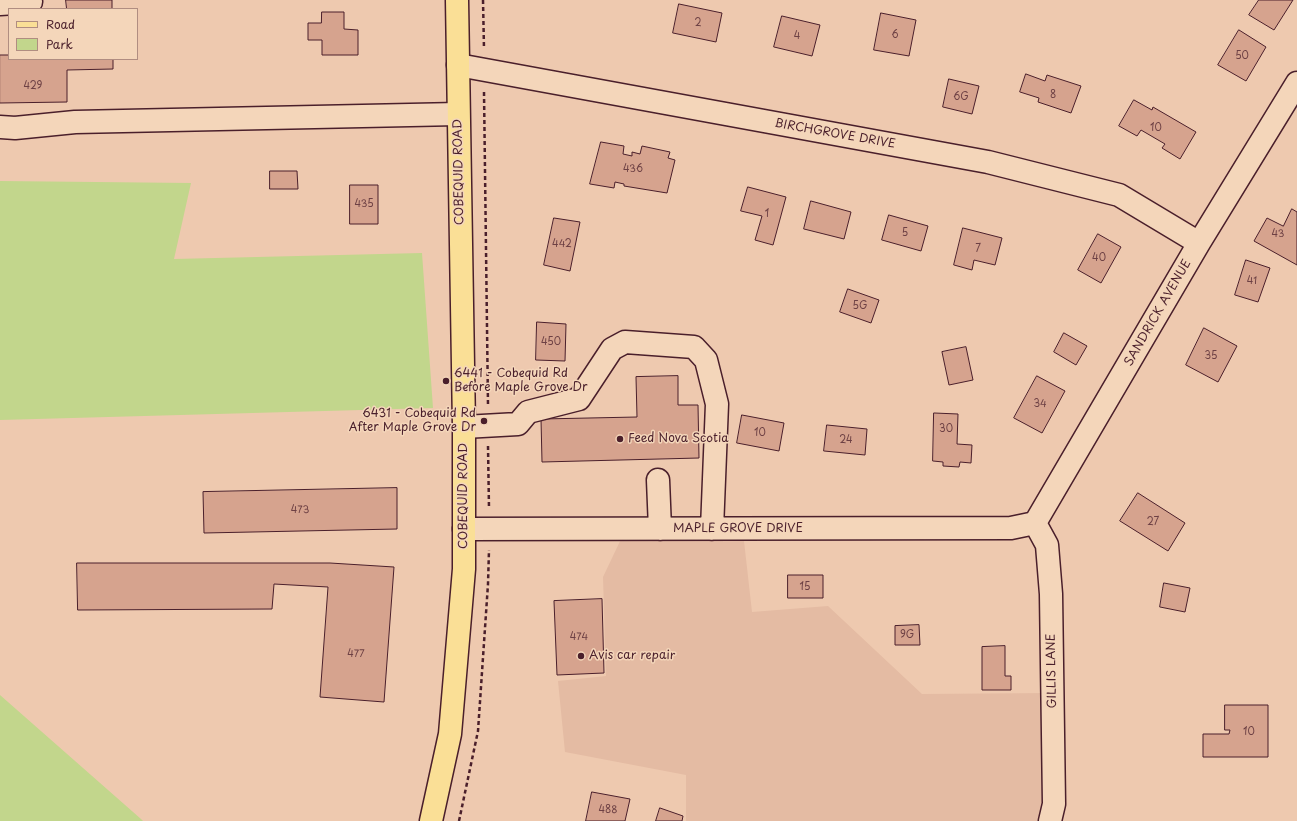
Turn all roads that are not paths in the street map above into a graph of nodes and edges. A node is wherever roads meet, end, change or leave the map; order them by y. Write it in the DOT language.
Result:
graph roads {
  1 [pos="457,0"];
  2 [pos="31,2"];
  3 [pos="0,4"];
  4 [pos="458,65"];
  5 [pos="1297,83"];
  6 [pos="458,114"];
  7 [pos="0,127"];
  8 [pos="1199,243"];
  9 [pos="464,427"];
  10 [pos="658,480"];
  11 [pos="1035,523"];
  12 [pos="464,529"];
  13 [pos="660,529"];
  14 [pos="712,529"];
  15 [pos="430,821"];
  16 [pos="1050,821"];
  1 -- 4 [label="main road, COBEQUID ROAD"];
  2 -- 3 [label="street"];
  4 -- 6 [label="main road, COBEQUID ROAD"];
  4 -- 8 [label="street, BIRCHGROVE DRIVE"];
  5 -- 8 [label="street, SANDRICK AVENUE"];
  6 -- 7 [label="street"];
  6 -- 9 [label="main road, COBEQUID ROAD"];
  8 -- 11 [label="street, SANDRICK AVENUE"];
  9 -- 12 [label="main road, COBEQUID ROAD"];
  9 -- 14 [label="street"];
  10 -- 13 [label="street"];
  11 -- 14 [label="street, MAPLE GROVE DRIVE"];
  11 -- 16 [label="street, GILLIS LANE"];
  12 -- 13 [label="street, MAPLE GROVE DRIVE"];
  12 -- 15 [label="main road, COBEQUID ROAD"];
  13 -- 14 [label="street, MAPLE GROVE DRIVE"];
}
